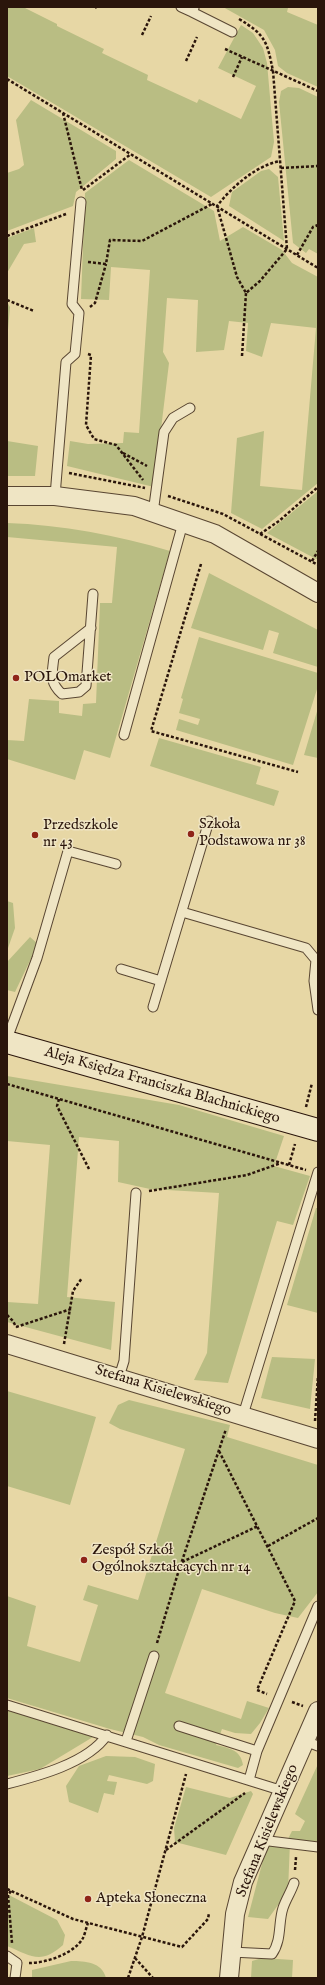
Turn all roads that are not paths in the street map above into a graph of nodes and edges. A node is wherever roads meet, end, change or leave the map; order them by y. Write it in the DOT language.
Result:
graph roads {
  1 [pos="181,7"];
  2 [pos="193,10"];
  3 [pos="232,32"];
  4 [pos="80,206"];
  5 [pos="190,408"];
  6 [pos="7,496"];
  7 [pos="55,496"];
  8 [pos="153,513"];
  9 [pos="183,523"];
  10 [pos="318,593"];
  11 [pos="93,594"];
  12 [pos="91,628"];
  13 [pos="124,735"];
  14 [pos="210,820"];
  15 [pos="116,864"];
  16 [pos="182,912"];
  17 [pos="121,969"];
  18 [pos="161,981"];
  19 [pos="153,1007"];
  20 [pos="318,1010"];
  21 [pos="7,1040"];
  22 [pos="318,1130"];
  23 [pos="314,1172"];
  24 [pos="136,1193"];
  25 [pos="314,1200"];
  26 [pos="13,1334"];
  27 [pos="119,1377"];
  28 [pos="237,1413"];
  29 [pos="316,1430"];
  30 [pos="318,1606"];
  31 [pos="154,1656"];
  32 [pos="7,1705"];
  33 [pos="312,1709"];
  34 [pos="179,1726"];
  35 [pos="107,1736"];
  36 [pos="126,1741"];
  37 [pos="311,1744"];
  38 [pos="257,1751"];
  39 [pos="252,1781"];
  40 [pos="7,1784"];
  41 [pos="283,1791"];
  42 [pos="261,1840"];
  43 [pos="318,1847"];
  44 [pos="294,1882"];
  45 [pos="231,1952"];
  46 [pos="11,1959"];
  47 [pos="15,1978"];
  48 [pos="230,1978"];
  1 -- 2 [label="lane"];
  2 -- 3 [label="lane"];
  4 -- 7 [label="lane"];
  5 -- 8 [label="lane"];
  6 -- 7 [label="street"];
  7 -- 8 [label="street"];
  8 -- 9 [label="street"];
  9 -- 10 [label="street"];
  9 -- 13 [label="lane"];
  11 -- 12 [label="lane"];
  12 -- 12 [label="lane"];
  14 -- 16 [label="lane"];
  15 -- 21 [label="lane"];
  16 -- 18 [label="lane"];
  16 -- 20 [label="lane"];
  17 -- 18 [label="lane"];
  18 -- 19 [label="lane"];
  21 -- 22 [label="street, Aleja Księdza Franciszka Blachnickiego"];
  23 -- 25 [label="lane"];
  24 -- 27 [label="lane"];
  25 -- 28 [label="lane"];
  26 -- 27 [label="street, Stefana Kisielewskiego"];
  27 -- 28 [label="street, Stefana Kisielewskiego"];
  28 -- 29 [label="street, Stefana Kisielewskiego"];
  30 -- 38 [label="lane"];
  31 -- 36 [label="lane"];
  32 -- 35 [label="lane"];
  33 -- 37 [label="street, Stefana Kisielewskiego"];
  34 -- 38 [label="lane"];
  35 -- 36 [label="lane"];
  35 -- 40 [label="lane"];
  36 -- 39 [label="lane"];
  37 -- 41 [label="street, Stefana Kisielewskiego"];
  38 -- 39 [label="lane"];
  39 -- 41 [label="lane"];
  41 -- 42 [label="street, Stefana Kisielewskiego"];
  42 -- 43 [label="lane"];
  42 -- 45 [label="street, Stefana Kisielewskiego"];
  44 -- 45 [label="lane"];
  45 -- 48 [label="street, Stefana Kisielewskiego"];
  46 -- 47 [label="lane"];
}
